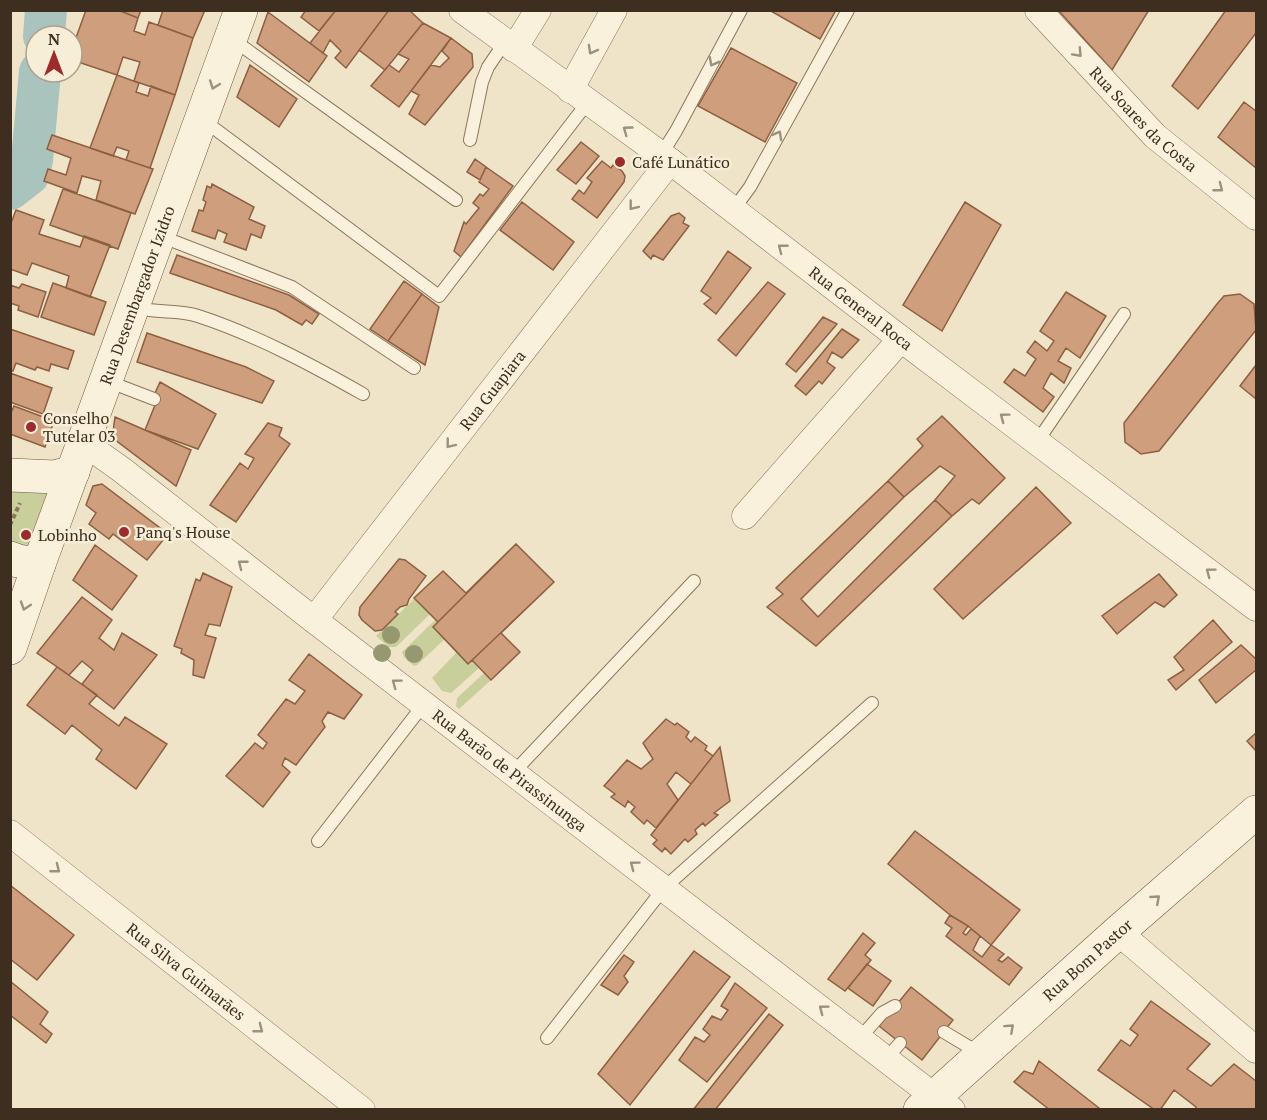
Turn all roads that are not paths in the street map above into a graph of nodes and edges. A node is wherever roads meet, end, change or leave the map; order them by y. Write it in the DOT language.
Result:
graph roads {
  1 [pos="462,10"];
  2 [pos="538,10"];
  3 [pos="614,10"];
  4 [pos="741,10"];
  5 [pos="848,10"];
  6 [pos="1038,10"];
  7 [pos="236,24"];
  8 [pos="509,46"];
  9 [pos="579,96"];
  10 [pos="202,119"];
  11 [pos="470,140"];
  12 [pos="665,158"];
  13 [pos="456,200"];
  14 [pos="733,210"];
  15 [pos="1257,217"];
  16 [pos="159,235"];
  17 [pos="133,306"];
  18 [pos="1124,314"];
  19 [pos="901,339"];
  20 [pos="414,368"];
  21 [pos="106,381"];
  22 [pos="363,394"];
  23 [pos="154,399"];
  24 [pos="1037,442"];
  25 [pos="78,457"];
  26 [pos="10,475"];
  27 [pos="745,516"];
  28 [pos="25,561"];
  29 [pos="694,581"];
  30 [pos="1257,608"];
  31 [pos="314,620"];
  32 [pos="10,648"];
  33 [pos="872,703"];
  34 [pos="424,705"];
  35 [pos="513,772"];
  36 [pos="1257,812"];
  37 [pos="10,833"];
  38 [pos="318,841"];
  39 [pos="664,888"];
  40 [pos="1118,932"];
  41 [pos="895,1006"];
  42 [pos="944,1032"];
  43 [pos="547,1038"];
  44 [pos="860,1038"];
  45 [pos="1257,1050"];
  46 [pos="982,1054"];
  47 [pos="936,1105"];
  48 [pos="362,1110"];
  1 -- 8 [label="street, Rua General Roca"];
  2 -- 8 [label="street"];
  3 -- 9 [label="street, one-way"];
  4 -- 12 [label="lane, one-way"];
  14 -- 5 [label="lane, one-way"];
  6 -- 15 [label="street, Rua Soares da Costa, one-way"];
  7 -- 10 [label="street, Rua Desembargador Izidro, one-way"];
  7 -- 13 [label="lane"];
  8 -- 9 [label="street, Rua General Roca"];
  8 -- 11 [label="lane"];
  9 -- 10 [label="lane"];
  12 -- 9 [label="street, Rua General Roca, one-way"];
  10 -- 16 [label="street, Rua Desembargador Izidro"];
  12 -- 14 [label="street, Rua General Roca"];
  12 -- 31 [label="street, Rua Guapiara, one-way"];
  19 -- 14 [label="street, Rua General Roca, one-way"];
  16 -- 17 [label="street, Rua Desembargador Izidro"];
  16 -- 20 [label="lane"];
  17 -- 21 [label="street, Rua Desembargador Izidro"];
  17 -- 22 [label="lane"];
  18 -- 24 [label="lane"];
  24 -- 19 [label="street, Rua General Roca, one-way"];
  19 -- 27 [label="street"];
  21 -- 23 [label="lane"];
  21 -- 25 [label="street, Rua Desembargador Izidro"];
  30 -- 24 [label="street, Rua General Roca, one-way"];
  25 -- 26 [label="street"];
  25 -- 28 [label="street, Rua Desembargador Izidro"];
  31 -- 25 [label="street, Rua Barão de Pirassinunga, one-way"];
  28 -- 32 [label="street, Rua Desembargador Izidro, one-way"];
  29 -- 35 [label="lane"];
  34 -- 31 [label="street, Rua Barão de Pirassinunga, one-way"];
  33 -- 39 [label="lane"];
  34 -- 35 [label="street, Rua Barão de Pirassinunga"];
  34 -- 38 [label="lane"];
  39 -- 35 [label="street, Rua Barão de Pirassinunga, one-way"];
  40 -- 36 [label="street, Rua Bom Pastor, one-way"];
  37 -- 48 [label="street, Rua Silva Guimarães, one-way"];
  39 -- 43 [label="lane"];
  44 -- 39 [label="street, Rua Barão de Pirassinunga, one-way"];
  40 -- 45 [label="street"];
  46 -- 40 [label="street, Rua Bom Pastor, one-way"];
  41 -- 44 [label="lane"];
  42 -- 46 [label="lane"];
  44 -- 47 [label="street, Rua Barão de Pirassinunga"];
  46 -- 47 [label="street, Rua Bom Pastor"];
}
